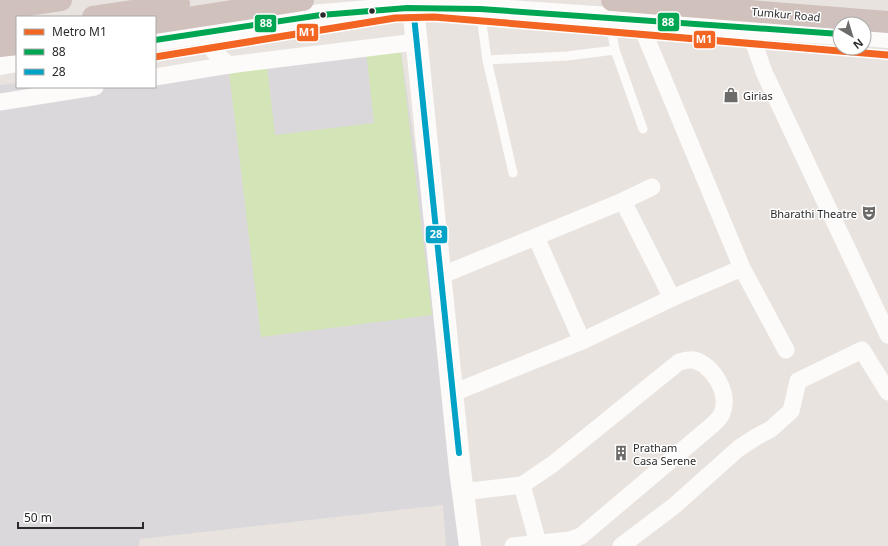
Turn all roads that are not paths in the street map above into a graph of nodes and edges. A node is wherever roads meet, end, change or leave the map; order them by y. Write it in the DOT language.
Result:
graph roads {
  1 [pos="61,0"];
  2 [pos="208,0"];
  3 [pos="303,0"];
  4 [pos="744,0"];
  5 [pos="412,6"];
  6 [pos="0,9"];
  7 [pos="480,10"];
  8 [pos="622,10"];
  9 [pos="888,14"];
  10 [pos="100,16"];
  11 [pos="888,22"];
  12 [pos="156,23"];
  13 [pos="748,27"];
  14 [pos="16,28"];
  15 [pos="0,31"];
  16 [pos="207,32"];
  17 [pos="832,33"];
  18 [pos="872,36"];
  19 [pos="888,37"];
  20 [pos="156,40"];
  21 [pos="416,42"];
  22 [pos="16,44"];
  23 [pos="0,46"];
  24 [pos="615,50"];
  25 [pos="487,60"];
  26 [pos="16,61"];
  27 [pos="0,64"];
  28 [pos="229,65"];
  29 [pos="156,77"];
  30 [pos="89,88"];
  31 [pos="0,102"];
  32 [pos="643,129"];
  33 [pos="513,173"];
  34 [pos="652,187"];
  35 [pos="623,201"];
  36 [pos="536,237"];
  37 [pos="742,268"];
  38 [pos="440,276"];
  39 [pos="672,298"];
  40 [pos="888,335"];
  41 [pos="582,341"];
  42 [pos="786,350"];
  43 [pos="888,392"];
  44 [pos="452,393"];
  45 [pos="522,485"];
  46 [pos="463,492"];
  47 [pos="538,543"];
  48 [pos="470,546"];
  49 [pos="513,546"];
  50 [pos="621,546"];
  1 -- 6 [label="highway"];
  2 -- 10 [label="highway"];
  3 -- 12 [label="highway"];
  4 -- 9 [label="highway"];
  5 -- 7 [label="street"];
  5 -- 16 [label="street"];
  5 -- 21 [label="street"];
  7 -- 8 [label="street"];
  7 -- 25 [label="lane"];
  8 -- 11 [label="highway, Tumkur Road"];
  8 -- 13 [label="street"];
  8 -- 24 [label="lane"];
  8 -- 37 [label="street"];
  13 -- 17 [label="street"];
  13 -- 40 [label="street"];
  14 -- 15 [label="highway"];
  16 -- 20 [label="street"];
  16 -- 28 [label="street"];
  18 -- 19 [label="street"];
  21 -- 28 [label="street"];
  21 -- 38 [label="street"];
  22 -- 23 [label="highway"];
  24 -- 25 [label="lane"];
  24 -- 32 [label="lane"];
  25 -- 33 [label="lane"];
  26 -- 27 [label="street"];
  28 -- 29 [label="street"];
  30 -- 31 [label="street"];
  34 -- 35 [label="street"];
  35 -- 36 [label="street"];
  35 -- 39 [label="street"];
  36 -- 38 [label="street"];
  36 -- 41 [label="street"];
  37 -- 39 [label="street"];
  37 -- 42 [label="street"];
  38 -- 44 [label="street"];
  39 -- 41 [label="street"];
  41 -- 44 [label="street"];
  43 -- 50 [label="street"];
  44 -- 46 [label="street"];
  45 -- 46 [label="street"];
  45 -- 47 [label="street"];
  45 -- 47 [label="street"];
  46 -- 48 [label="street"];
  47 -- 49 [label="street"];
}
